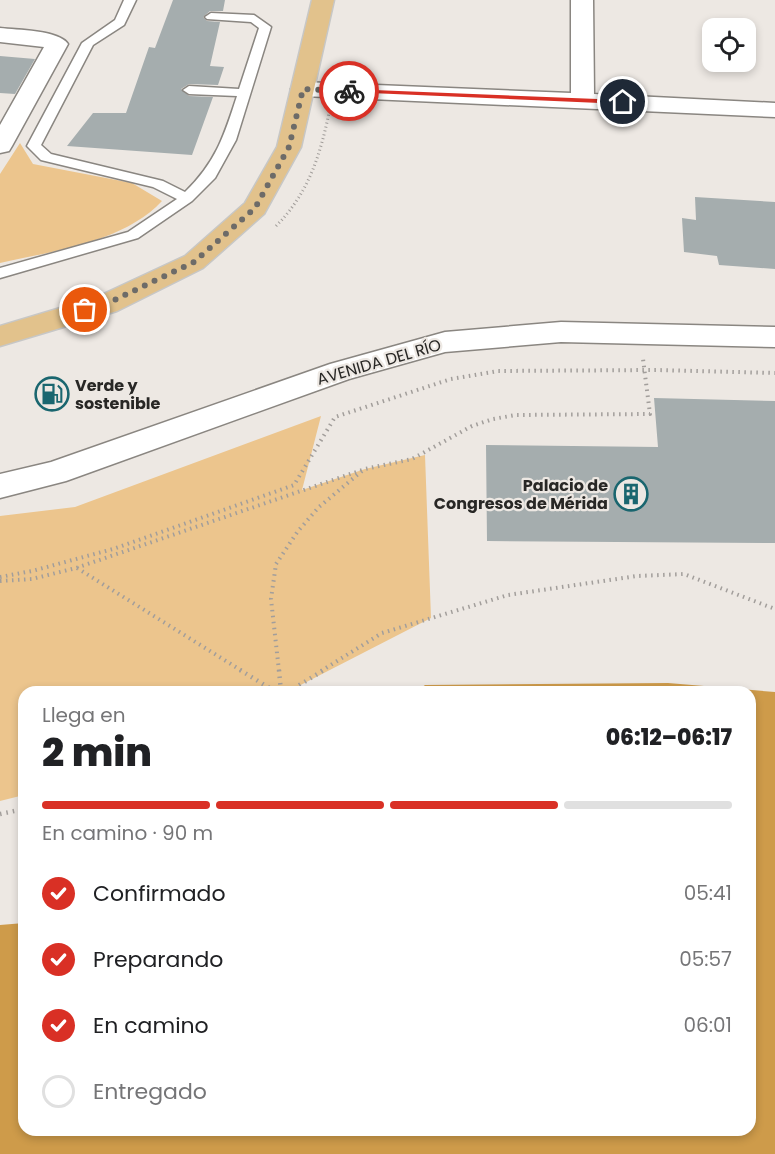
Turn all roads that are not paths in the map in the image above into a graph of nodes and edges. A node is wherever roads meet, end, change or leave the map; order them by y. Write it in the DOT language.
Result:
graph roads {
  1 [pos="130,0"];
  2 [pos="323,0"];
  3 [pos="582,0"];
  4 [pos="211,16"];
  5 [pos="0,35"];
  6 [pos="303,89"];
  7 [pos="189,90"];
  8 [pos="244,93"];
  9 [pos="583,100"];
  10 [pos="775,110"];
  11 [pos="10,111"];
  12 [pos="0,146"];
  13 [pos="187,198"];
  14 [pos="0,273"];
  15 [pos="0,336"];
  16 [pos="775,338"];
  17 [pos="0,486"];
  1 -- 13 [label="lane"];
  2 -- 6 [label="main road"];
  3 -- 9 [label="street"];
  4 -- 8 [label="lane"];
  5 -- 11 [label="street"];
  6 -- 9 [label="street"];
  6 -- 15 [label="main road"];
  7 -- 8 [label="lane"];
  8 -- 13 [label="lane"];
  9 -- 10 [label="street"];
  11 -- 12 [label="street"];
  13 -- 14 [label="lane"];
  16 -- 17 [label="street, AVENIDA DEL RÍO"];
}
